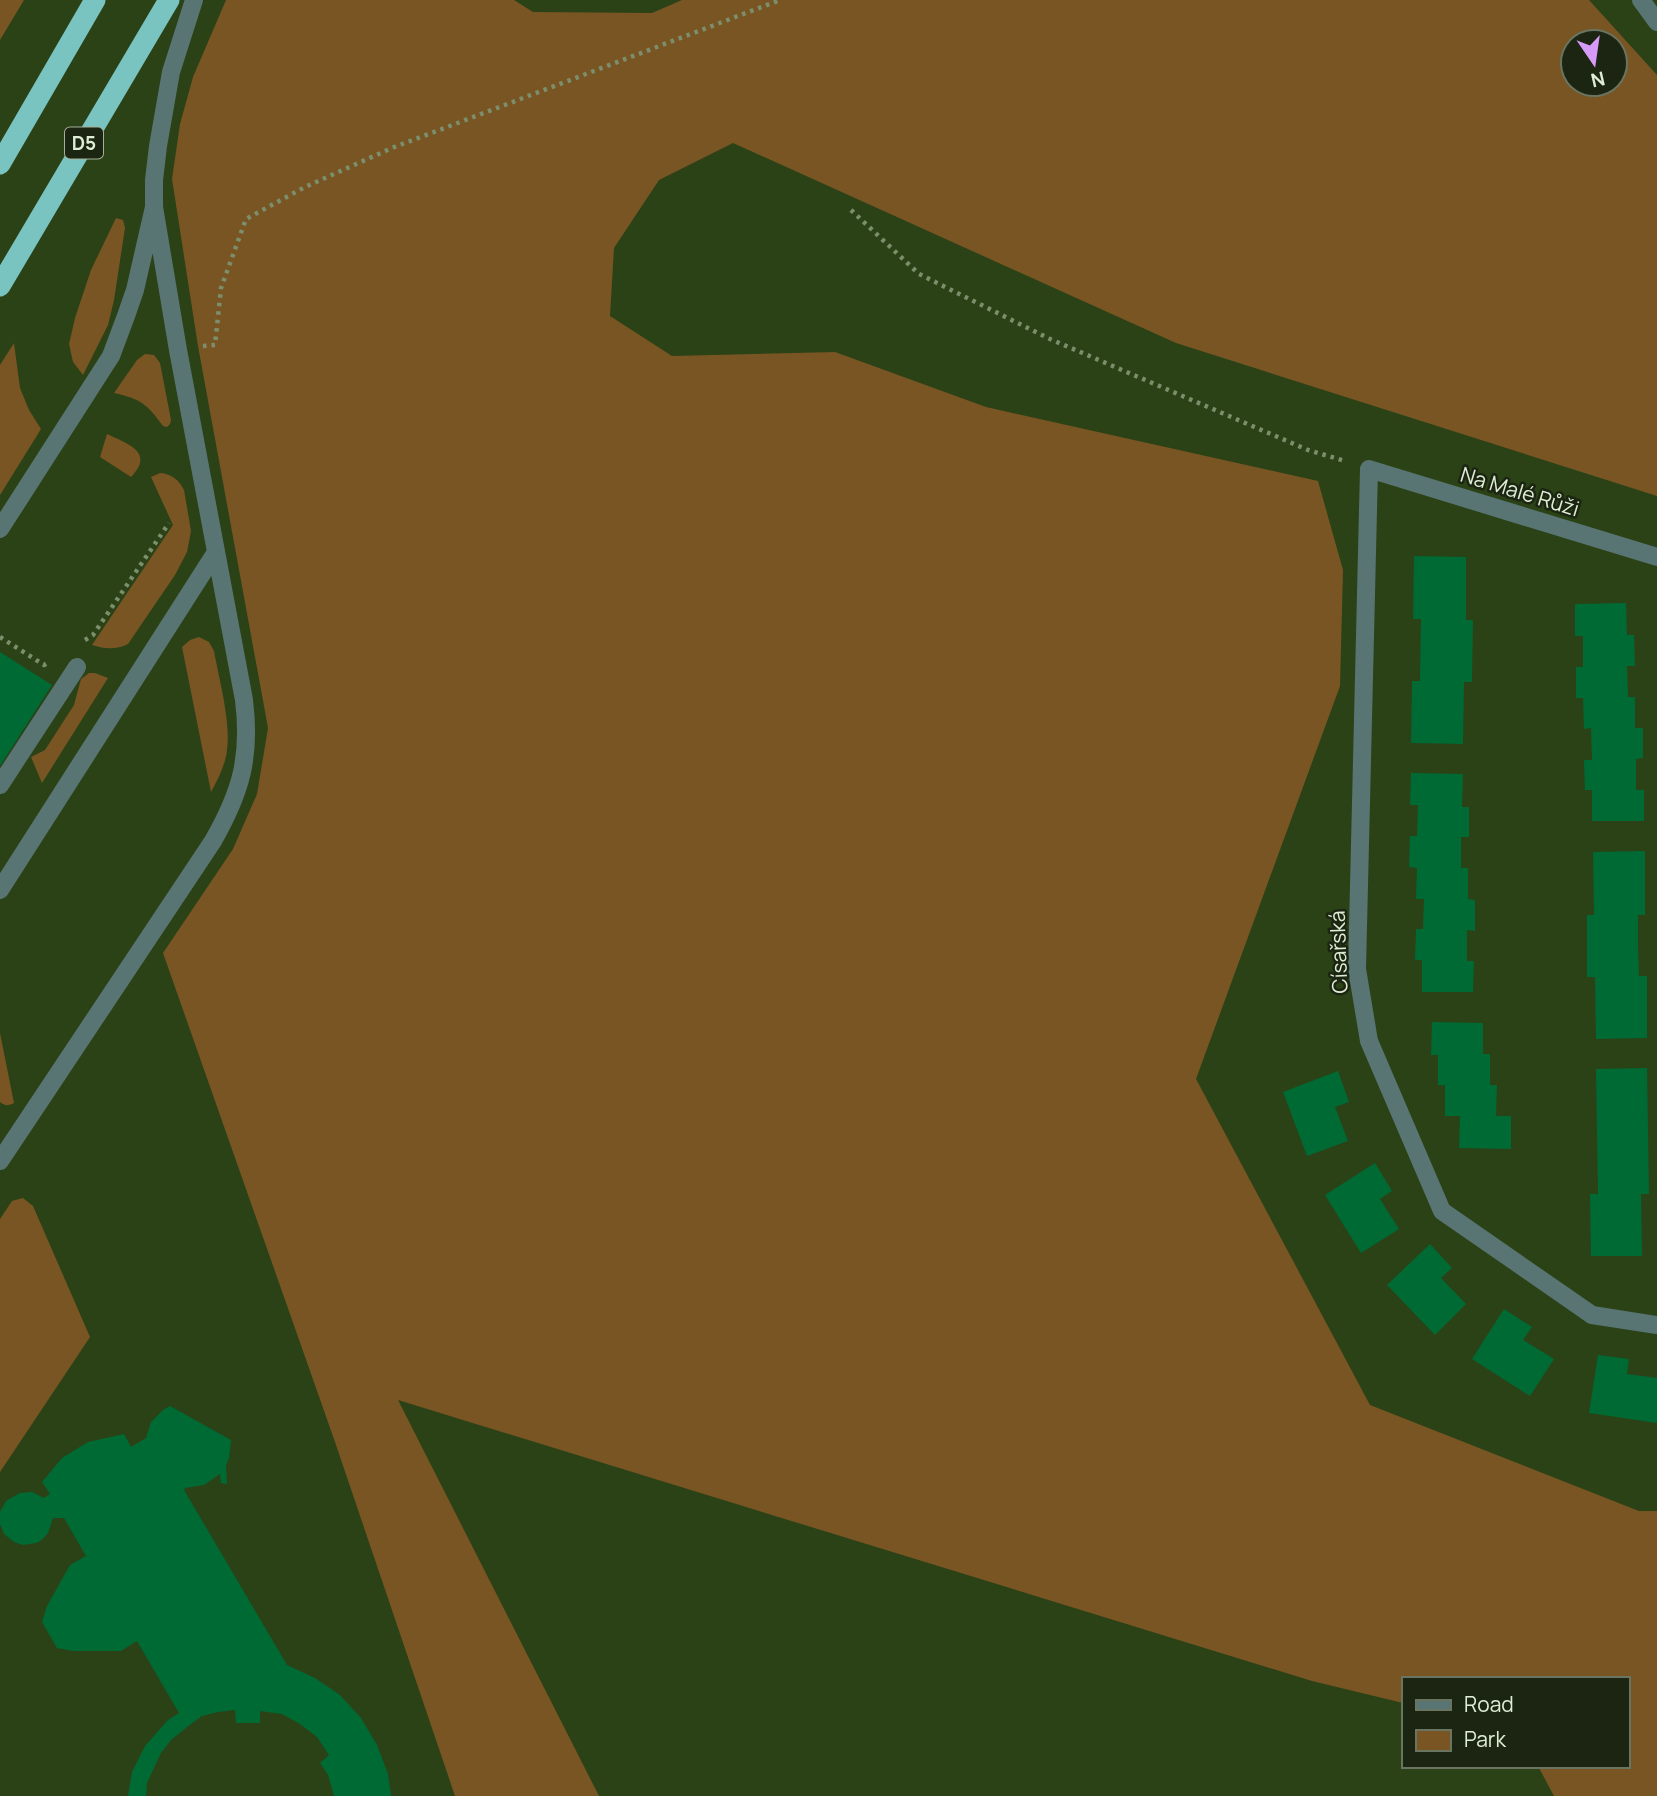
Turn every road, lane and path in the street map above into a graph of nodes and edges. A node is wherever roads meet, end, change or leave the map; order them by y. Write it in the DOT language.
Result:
graph roads {
  1 [pos="94,0"];
  2 [pos="169,0"];
  3 [pos="194,0"];
  4 [pos="780,0"];
  5 [pos="1641,0"];
  6 [pos="1657,22"];
  7 [pos="3,158"];
  8 [pos="154,207"];
  9 [pos="851,210"];
  10 [pos="0,286"];
  11 [pos="178,350"];
  12 [pos="1369,469"];
  13 [pos="169,523"];
  14 [pos="0,529"];
  15 [pos="216,552"];
  16 [pos="1657,557"];
  17 [pos="0,637"];
  18 [pos="85,640"];
  19 [pos="54,659"];
  20 [pos="77,667"];
  21 [pos="0,785"];
  22 [pos="0,890"];
  23 [pos="0,1161"];
  24 [pos="1657,1325"];
  1 -- 7 [label="highway"];
  2 -- 10 [label="highway, D5"];
  3 -- 8 [label="street"];
  4 -- 11 [label="path"];
  5 -- 6 [label="street"];
  8 -- 11 [label="street"];
  8 -- 14 [label="street"];
  9 -- 12 [label="path"];
  11 -- 15 [label="street"];
  12 -- 16 [label="street, Na Malé Růži"];
  12 -- 24 [label="street, Císařská"];
  13 -- 18 [label="path"];
  15 -- 22 [label="street"];
  15 -- 23 [label="street"];
  17 -- 19 [label="path"];
  20 -- 21 [label="street"];
}
